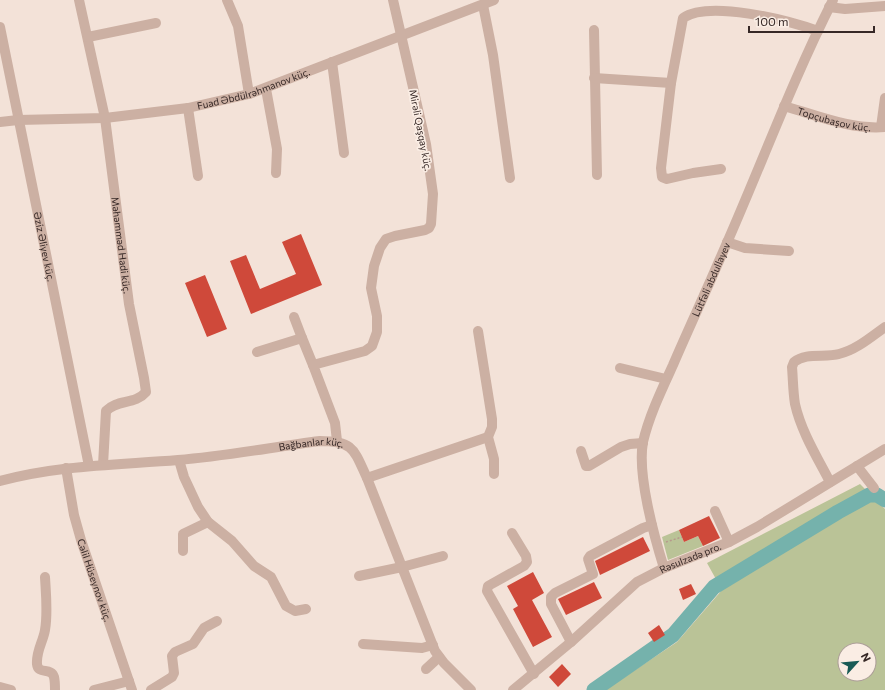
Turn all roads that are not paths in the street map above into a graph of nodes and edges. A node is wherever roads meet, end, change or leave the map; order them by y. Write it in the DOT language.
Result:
graph roads {
  1 [pos="79,0"];
  2 [pos="228,0"];
  3 [pos="393,0"];
  4 [pos="494,0"];
  5 [pos="831,4"];
  6 [pos="483,5"];
  7 [pos="885,6"];
  8 [pos="156,23"];
  9 [pos="0,27"];
  10 [pos="594,30"];
  11 [pos="818,31"];
  12 [pos="400,36"];
  13 [pos="88,37"];
  14 [pos="332,62"];
  15 [pos="594,78"];
  16 [pos="672,83"];
  17 [pos="266,89"];
  18 [pos="249,94"];
  19 [pos="885,98"];
  20 [pos="784,106"];
  21 [pos="188,108"];
  22 [pos="105,118"];
  23 [pos="18,120"];
  24 [pos="0,122"];
  25 [pos="883,127"];
  26 [pos="344,153"];
  27 [pos="721,169"];
  28 [pos="276,173"];
  29 [pos="597,175"];
  30 [pos="198,176"];
  31 [pos="510,178"];
  32 [pos="728,242"];
  33 [pos="789,251"];
  34 [pos="294,317"];
  35 [pos="885,327"];
  36 [pos="478,331"];
  37 [pos="302,338"];
  38 [pos="257,352"];
  39 [pos="313,365"];
  40 [pos="620,368"];
  41 [pos="666,379"];
  42 [pos="488,437"];
  43 [pos="337,441"];
  44 [pos="643,443"];
  45 [pos="885,449"];
  46 [pos="581,451"];
  47 [pos="179,460"];
  48 [pos="103,465"];
  49 [pos="89,466"];
  50 [pos="857,466"];
  51 [pos="66,468"];
  52 [pos="494,474"];
  53 [pos="368,478"];
  54 [pos="0,481"];
  55 [pos="830,482"];
  56 [pos="874,488"];
  57 [pos="715,511"];
  58 [pos="208,522"];
  59 [pos="652,525"];
  60 [pos="512,533"];
  61 [pos="729,542"];
  62 [pos="183,551"];
  63 [pos="443,556"];
  64 [pos="402,567"];
  65 [pos="664,568"];
  66 [pos="359,576"];
  67 [pos="45,577"];
  68 [pos="306,609"];
  69 [pos="217,620"];
  70 [pos="571,642"];
  71 [pos="363,644"];
  72 [pos="433,645"];
  73 [pos="439,657"];
  74 [pos="426,669"];
  75 [pos="534,674"];
  76 [pos="131,685"];
  77 [pos="0,687"];
  78 [pos="11,690"];
  79 [pos="55,690"];
  80 [pos="94,690"];
  81 [pos="151,690"];
  82 [pos="471,690"];
  83 [pos="513,690"];
  1 -- 13 [label="street, Məhəmməd Hadi küç."];
  2 -- 18 [label="street"];
  3 -- 12 [label="street, Mirəli Qaşqay küç."];
  4 -- 6 [label="street, Fuad Əbdülrəhmanov küç."];
  5 -- 7 [label="street"];
  5 -- 11 [label="street, Lütfəli abdullayev"];
  6 -- 12 [label="street, Fuad Əbdülrəhmanov küç."];
  6 -- 31 [label="street"];
  8 -- 13 [label="street"];
  9 -- 23 [label="street, Əziz Əliyev küç."];
  10 -- 15 [label="street"];
  11 -- 16 [label="street"];
  11 -- 20 [label="street, Lütfəli abdullayev"];
  12 -- 14 [label="street, Fuad Əbdülrəhmanov küç."];
  12 -- 39 [label="street, Mirəli Qaşqay küç."];
  13 -- 22 [label="street, Məhəmməd Hadi küç."];
  14 -- 17 [label="street, Fuad Əbdülrəhmanov küç."];
  14 -- 26 [label="street"];
  15 -- 16 [label="street"];
  15 -- 29 [label="street"];
  16 -- 27 [label="street"];
  17 -- 18 [label="street, Fuad Əbdülrəhmanov küç."];
  17 -- 28 [label="street"];
  18 -- 21 [label="street, Fuad Əbdülrəhmanov küç."];
  19 -- 25 [label="street"];
  20 -- 25 [label="street, Topçubaşov küç."];
  20 -- 32 [label="street, Lütfəli abdullayev"];
  21 -- 22 [label="street, Fuad Əbdülrəhmanov küç."];
  21 -- 30 [label="street"];
  22 -- 23 [label="street, Fuad Əbdülrəhmanov küç."];
  22 -- 48 [label="street, Məhəmməd Hadi küç."];
  23 -- 24 [label="street, Fuad Əbdülrəhmanov küç."];
  23 -- 49 [label="street, Əziz Əliyev küç."];
  32 -- 33 [label="street"];
  32 -- 41 [label="street, Lütfəli abdullayev"];
  34 -- 37 [label="street"];
  35 -- 55 [label="street"];
  36 -- 42 [label="street"];
  37 -- 38 [label="street"];
  37 -- 39 [label="street"];
  39 -- 43 [label="street"];
  40 -- 41 [label="street"];
  41 -- 44 [label="street, Lütfəli abdullayev"];
  42 -- 52 [label="street"];
  42 -- 53 [label="street"];
  43 -- 47 [label="street, Bağbanlar küç."];
  43 -- 53 [label="street, Bağbanlar küç."];
  44 -- 46 [label="street"];
  44 -- 59 [label="street, Lütfəli abdullayev"];
  45 -- 50 [label="street, Rəsulzadə pro."];
  47 -- 48 [label="street, Bağbanlar küç."];
  47 -- 58 [label="street"];
  48 -- 49 [label="street, Bağbanlar küç."];
  49 -- 51 [label="street, Bağbanlar küç."];
  50 -- 55 [label="street, Rəsulzadə pro."];
  50 -- 56 [label="street"];
  51 -- 54 [label="street, Bağbanlar küç."];
  51 -- 76 [label="street, Cəlil Hüseynov küç."];
  53 -- 64 [label="street, Bağbanlar küç."];
  55 -- 61 [label="street, Rəsulzadə pro."];
  57 -- 61 [label="street"];
  58 -- 62 [label="street"];
  58 -- 68 [label="street"];
  59 -- 65 [label="street, Lütfəli abdullayev"];
  59 -- 70 [label="street"];
  60 -- 75 [label="street"];
  61 -- 65 [label="street, Rəsulzadə pro."];
  63 -- 64 [label="street"];
  64 -- 66 [label="street"];
  64 -- 72 [label="street, Bağbanlar küç."];
  65 -- 70 [label="street, Rəsulzadə pro."];
  67 -- 79 [label="street"];
  69 -- 81 [label="street"];
  70 -- 75 [label="street, Rəsulzadə pro."];
  71 -- 72 [label="street"];
  72 -- 73 [label="street, Bağbanlar küç."];
  73 -- 74 [label="street"];
  73 -- 82 [label="street, Bağbanlar küç."];
  75 -- 83 [label="street, Rəsulzadə pro."];
  76 -- 80 [label="street"];
  77 -- 78 [label="street"];
}
